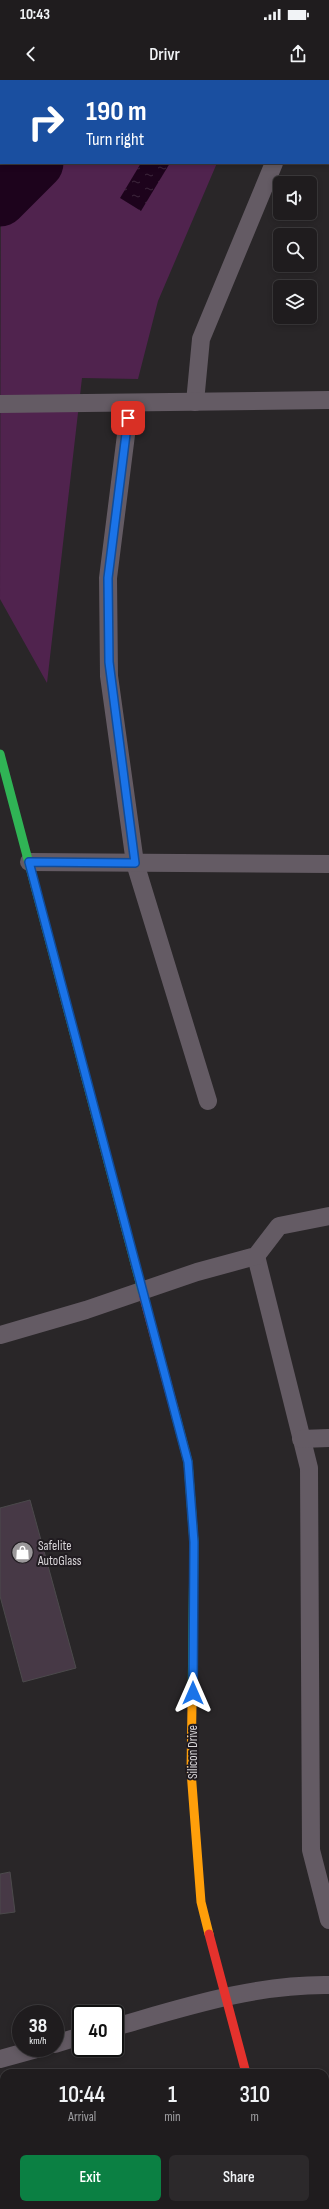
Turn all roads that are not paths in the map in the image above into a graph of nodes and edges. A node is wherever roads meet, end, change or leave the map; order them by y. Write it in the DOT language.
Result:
graph roads {
  1 [pos="274,164"];
  2 [pos="329,400"];
  3 [pos="130,402"];
  4 [pos="194,402"];
  5 [pos="0,404"];
  6 [pos="0,754"];
  7 [pos="29,862"];
  8 [pos="135,863"];
  9 [pos="329,864"];
  10 [pos="208,1101"];
  11 [pos="329,1216"];
  12 [pos="256,1256"];
  13 [pos="143,1291"];
  14 [pos="0,1335"];
  15 [pos="301,1438"];
  16 [pos="329,1438"];
  17 [pos="329,1920"];
  18 [pos="329,1985"];
  19 [pos="226,1996"];
  20 [pos="124,2024"];
  21 [pos="12,2056"];
  22 [pos="0,2059"];
  23 [pos="245,2069"];
  1 -- 4 [label="lane"];
  2 -- 4 [label="lane"];
  3 -- 4 [label="lane"];
  3 -- 5 [label="lane"];
  3 -- 8 [label="lane"];
  6 -- 7 [label="street, Silicon Drive"];
  7 -- 8 [label="lane"];
  7 -- 13 [label="street, Silicon Drive"];
  8 -- 9 [label="lane"];
  8 -- 10 [label="lane"];
  11 -- 12 [label="lane"];
  12 -- 13 [label="lane"];
  12 -- 15 [label="lane"];
  13 -- 14 [label="lane"];
  13 -- 19 [label="street, Silicon Drive"];
  15 -- 16 [label="lane"];
  15 -- 17 [label="lane"];
  18 -- 19 [label="lane"];
  19 -- 20 [label="lane"];
  19 -- 23 [label="street, Silicon Drive"];
  21 -- 22 [label="lane"];
}
